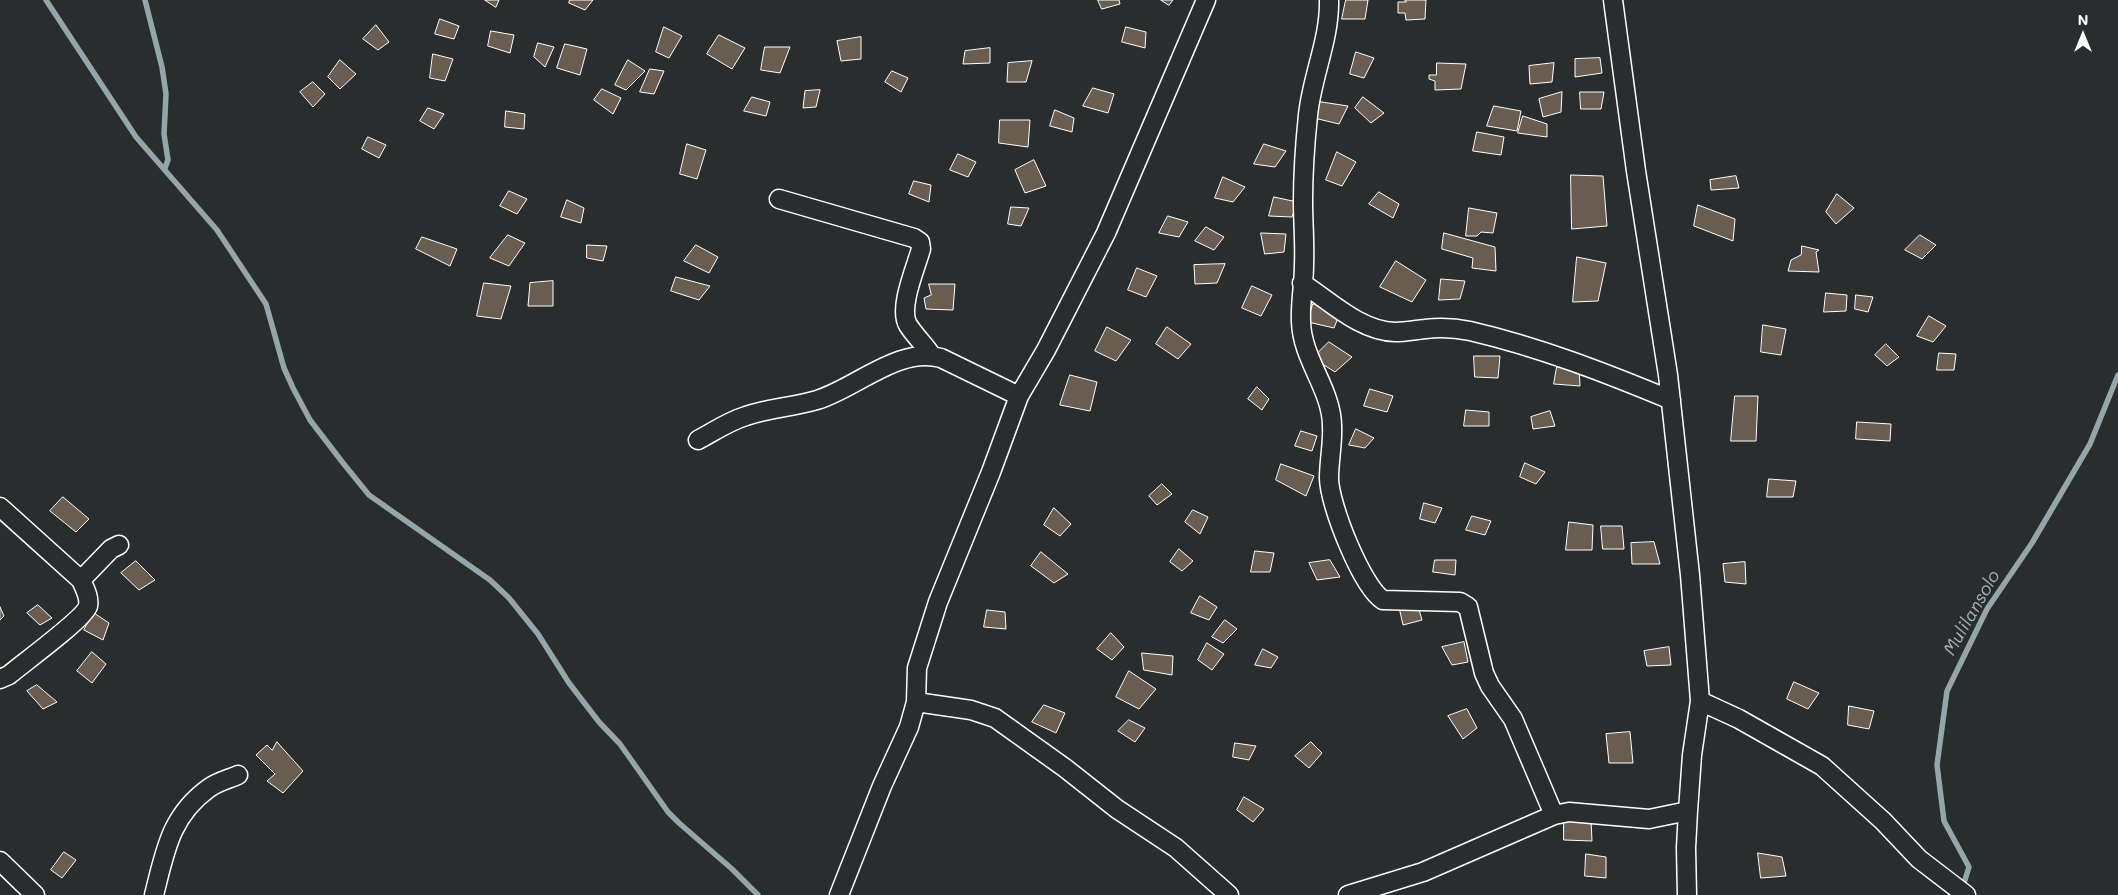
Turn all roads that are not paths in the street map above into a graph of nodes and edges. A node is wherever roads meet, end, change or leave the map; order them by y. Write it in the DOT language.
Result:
graph roads {
  1 [pos="1206,0"];
  2 [pos="1329,0"];
  3 [pos="1614,0"];
  4 [pos="778,199"];
  5 [pos="1302,283"];
  6 [pos="932,356"];
  7 [pos="1019,396"];
  8 [pos="1671,400"];
  9 [pos="698,440"];
  10 [pos="0,507"];
  11 [pos="119,545"];
  12 [pos="81,580"];
  13 [pos="0,679"];
  14 [pos="1700,701"];
  15 [pos="916,702"];
  16 [pos="238,775"];
  17 [pos="1688,811"];
  18 [pos="1554,815"];
  19 [pos="0,861"];
  20 [pos="35,895"];
  21 [pos="154,895"];
  22 [pos="840,895"];
  23 [pos="1229,895"];
  24 [pos="1348,895"];
  25 [pos="1687,895"];
  26 [pos="1966,895"];
  1 -- 7 [label="street"];
  2 -- 5 [label="street"];
  3 -- 8 [label="street"];
  4 -- 6 [label="street"];
  5 -- 8 [label="street"];
  5 -- 18 [label="street"];
  6 -- 7 [label="street"];
  6 -- 9 [label="street"];
  7 -- 15 [label="street"];
  8 -- 14 [label="street"];
  10 -- 12 [label="street"];
  11 -- 12 [label="street"];
  12 -- 13 [label="street"];
  14 -- 17 [label="street"];
  14 -- 26 [label="street"];
  15 -- 22 [label="street"];
  15 -- 23 [label="street"];
  16 -- 21 [label="street"];
  17 -- 18 [label="street"];
  17 -- 25 [label="street"];
  18 -- 24 [label="street"];
  19 -- 20 [label="street"];
}
